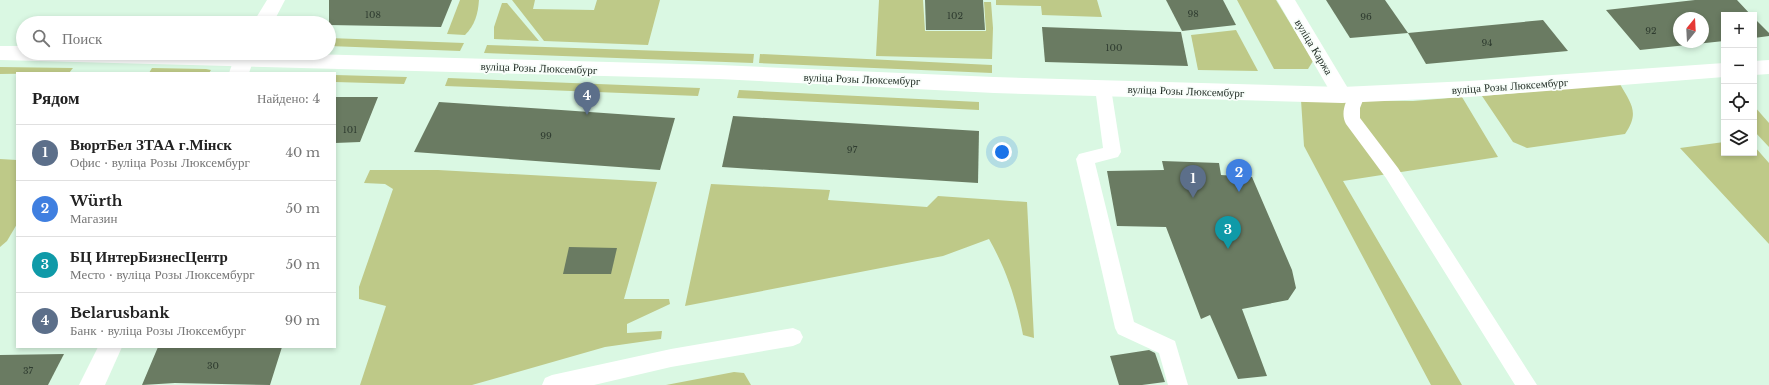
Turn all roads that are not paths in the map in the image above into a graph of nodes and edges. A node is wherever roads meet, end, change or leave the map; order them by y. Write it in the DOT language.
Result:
graph roads {
  1 [pos="276,0"];
  2 [pos="1286,0"];
  3 [pos="267,16"];
  4 [pos="0,53"];
  5 [pos="16,54"];
  6 [pos="213,60"];
  7 [pos="243,61"];
  8 [pos="1769,67"];
  9 [pos="1757,68"];
  10 [pos="1721,70"];
  11 [pos="1103,88"];
  12 [pos="1349,95"];
  13 [pos="793,337"];
  14 [pos="110,348"];
  15 [pos="92,385"];
  16 [pos="552,385"];
  17 [pos="1178,385"];
  18 [pos="1527,385"];
  1 -- 3 [label="street"];
  2 -- 12 [label="street, вуліца Каржа"];
  4 -- 5 [label="street, вуліца Розы Люксембург"];
  6 -- 7 [label="street, вуліца Розы Люксембург"];
  7 -- 11 [label="street, вуліца Розы Люксембург"];
  8 -- 9 [label="street"];
  10 -- 12 [label="street, вуліца Розы Люксембург"];
  11 -- 12 [label="street, вуліца Розы Люксембург"];
  11 -- 17 [label="lane"];
  12 -- 18 [label="lane"];
  13 -- 16 [label="lane"];
  14 -- 15 [label="street"];
}
